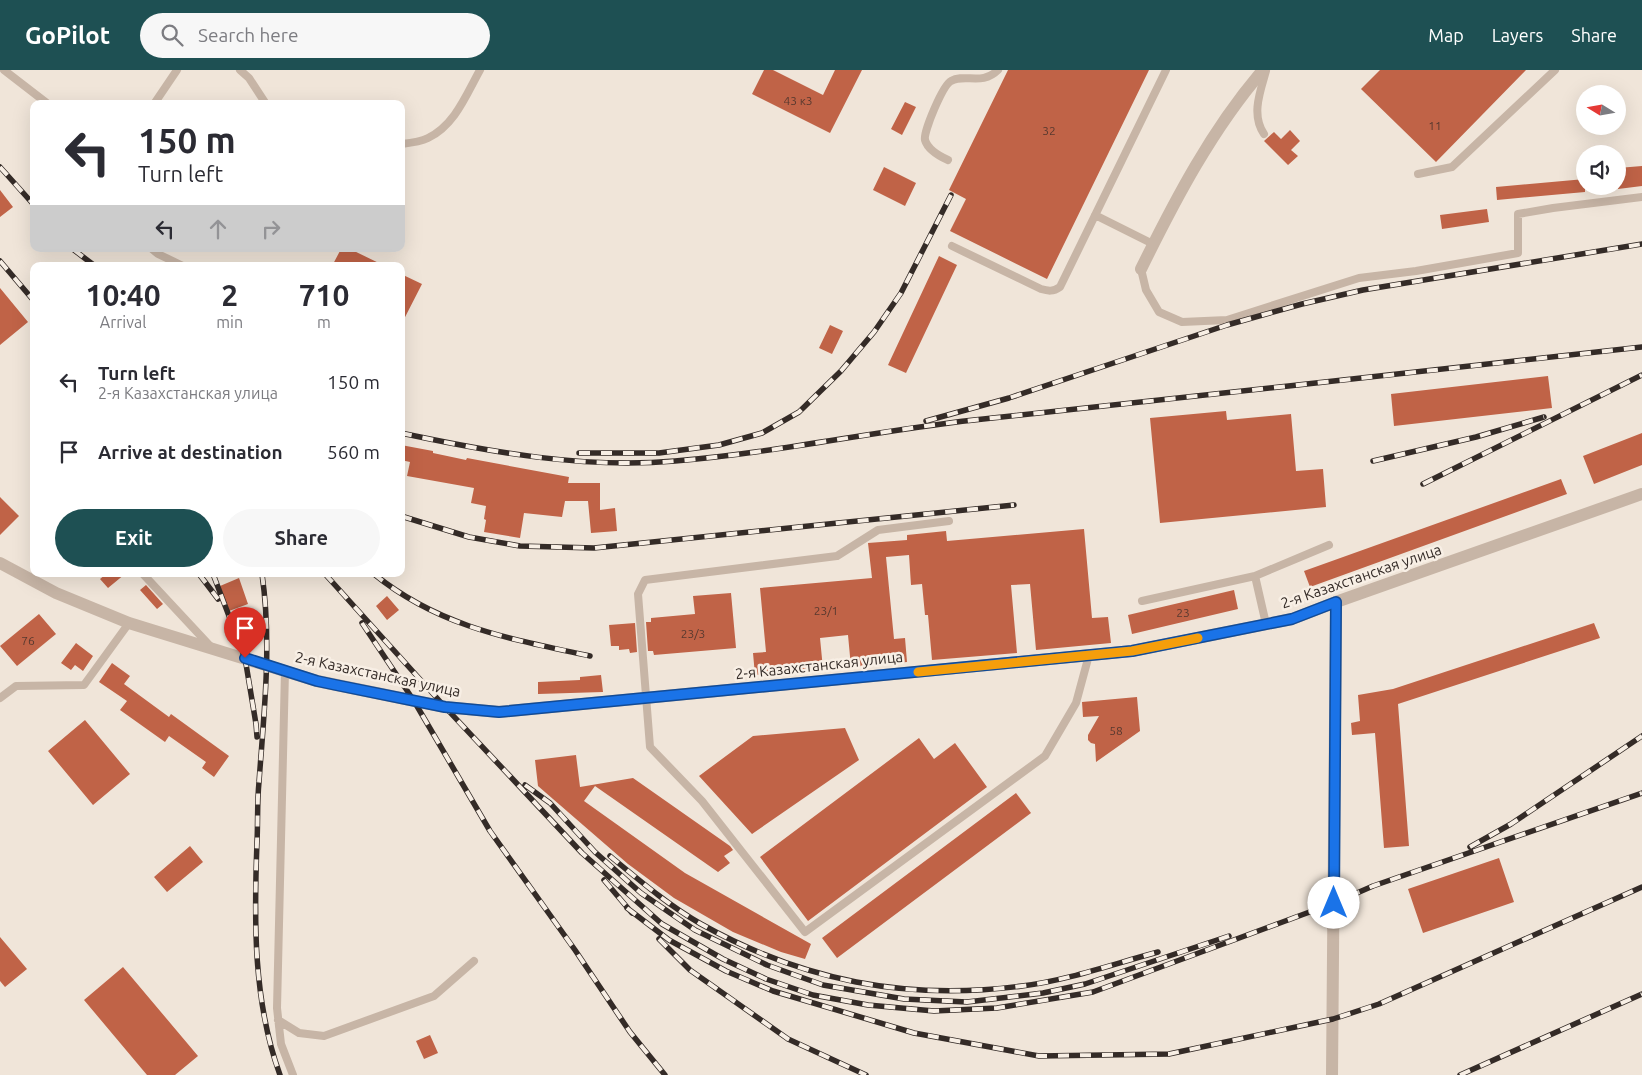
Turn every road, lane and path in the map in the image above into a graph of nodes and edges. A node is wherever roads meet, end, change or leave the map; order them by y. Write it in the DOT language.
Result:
graph roads {
  1 [pos="4,70"];
  2 [pos="177,70"];
  3 [pos="240,70"];
  4 [pos="480,70"];
  5 [pos="998,70"];
  6 [pos="1166,70"];
  7 [pos="1264,70"];
  8 [pos="1555,70"];
  9 [pos="43,100"];
  10 [pos="157,100"];
  11 [pos="263,100"];
  12 [pos="1264,134"];
  13 [pos="405,143"];
  14 [pos="948,160"];
  15 [pos="1418,174"];
  16 [pos="1642,197"];
  17 [pos="1095,215"];
  18 [pos="1153,244"];
  19 [pos="952,246"];
  20 [pos="156,252"];
  21 [pos="175,262"];
  22 [pos="1141,269"];
  23 [pos="1642,494"];
  24 [pos="949,521"];
  25 [pos="1329,545"];
  26 [pos="0,562"];
  27 [pos="1255,576"];
  28 [pos="146,577"];
  29 [pos="1142,601"];
  30 [pos="1336,602"];
  31 [pos="129,622"];
  32 [pos="1266,624"];
  33 [pos="213,648"];
  34 [pos="1089,655"];
  35 [pos="285,671"];
  36 [pos="0,698"];
  37 [pos="645,699"];
  38 [pos="474,961"];
  39 [pos="278,1020"];
  40 [pos="293,1075"];
  41 [pos="1332,1075"];
  1 -- 9 [label="lane"];
  2 -- 10 [label="lane"];
  3 -- 11 [label="lane"];
  4 -- 13 [label="lane"];
  5 -- 14 [label="lane"];
  6 -- 17 [label="lane"];
  7 -- 12 [label="lane"];
  7 -- 18 [label="street"];
  8 -- 15 [label="lane"];
  16 -- 22 [label="lane"];
  17 -- 18 [label="lane"];
  17 -- 19 [label="lane"];
  18 -- 22 [label="street"];
  20 -- 21 [label="lane"];
  23 -- 30 [label="street, 2-я Казахстанская улица"];
  24 -- 37 [label="lane"];
  25 -- 27 [label="lane"];
  26 -- 31 [label="street, 2-я Казахстанская улица"];
  27 -- 29 [label="lane"];
  27 -- 32 [label="lane"];
  28 -- 33 [label="lane"];
  30 -- 32 [label="street, 2-я Казахстанская улица"];
  30 -- 41 [label="street"];
  31 -- 33 [label="street, 2-я Казахстанская улица"];
  31 -- 36 [label="lane"];
  32 -- 34 [label="street, 2-я Казахстанская улица"];
  33 -- 35 [label="street, 2-я Казахстанская улица"];
  34 -- 37 [label="street, 2-я Казахстанская улица"];
  34 -- 37 [label="lane"];
  35 -- 37 [label="street, 2-я Казахстанская улица"];
  35 -- 39 [label="lane"];
  38 -- 39 [label="lane"];
  39 -- 40 [label="lane"];
}
